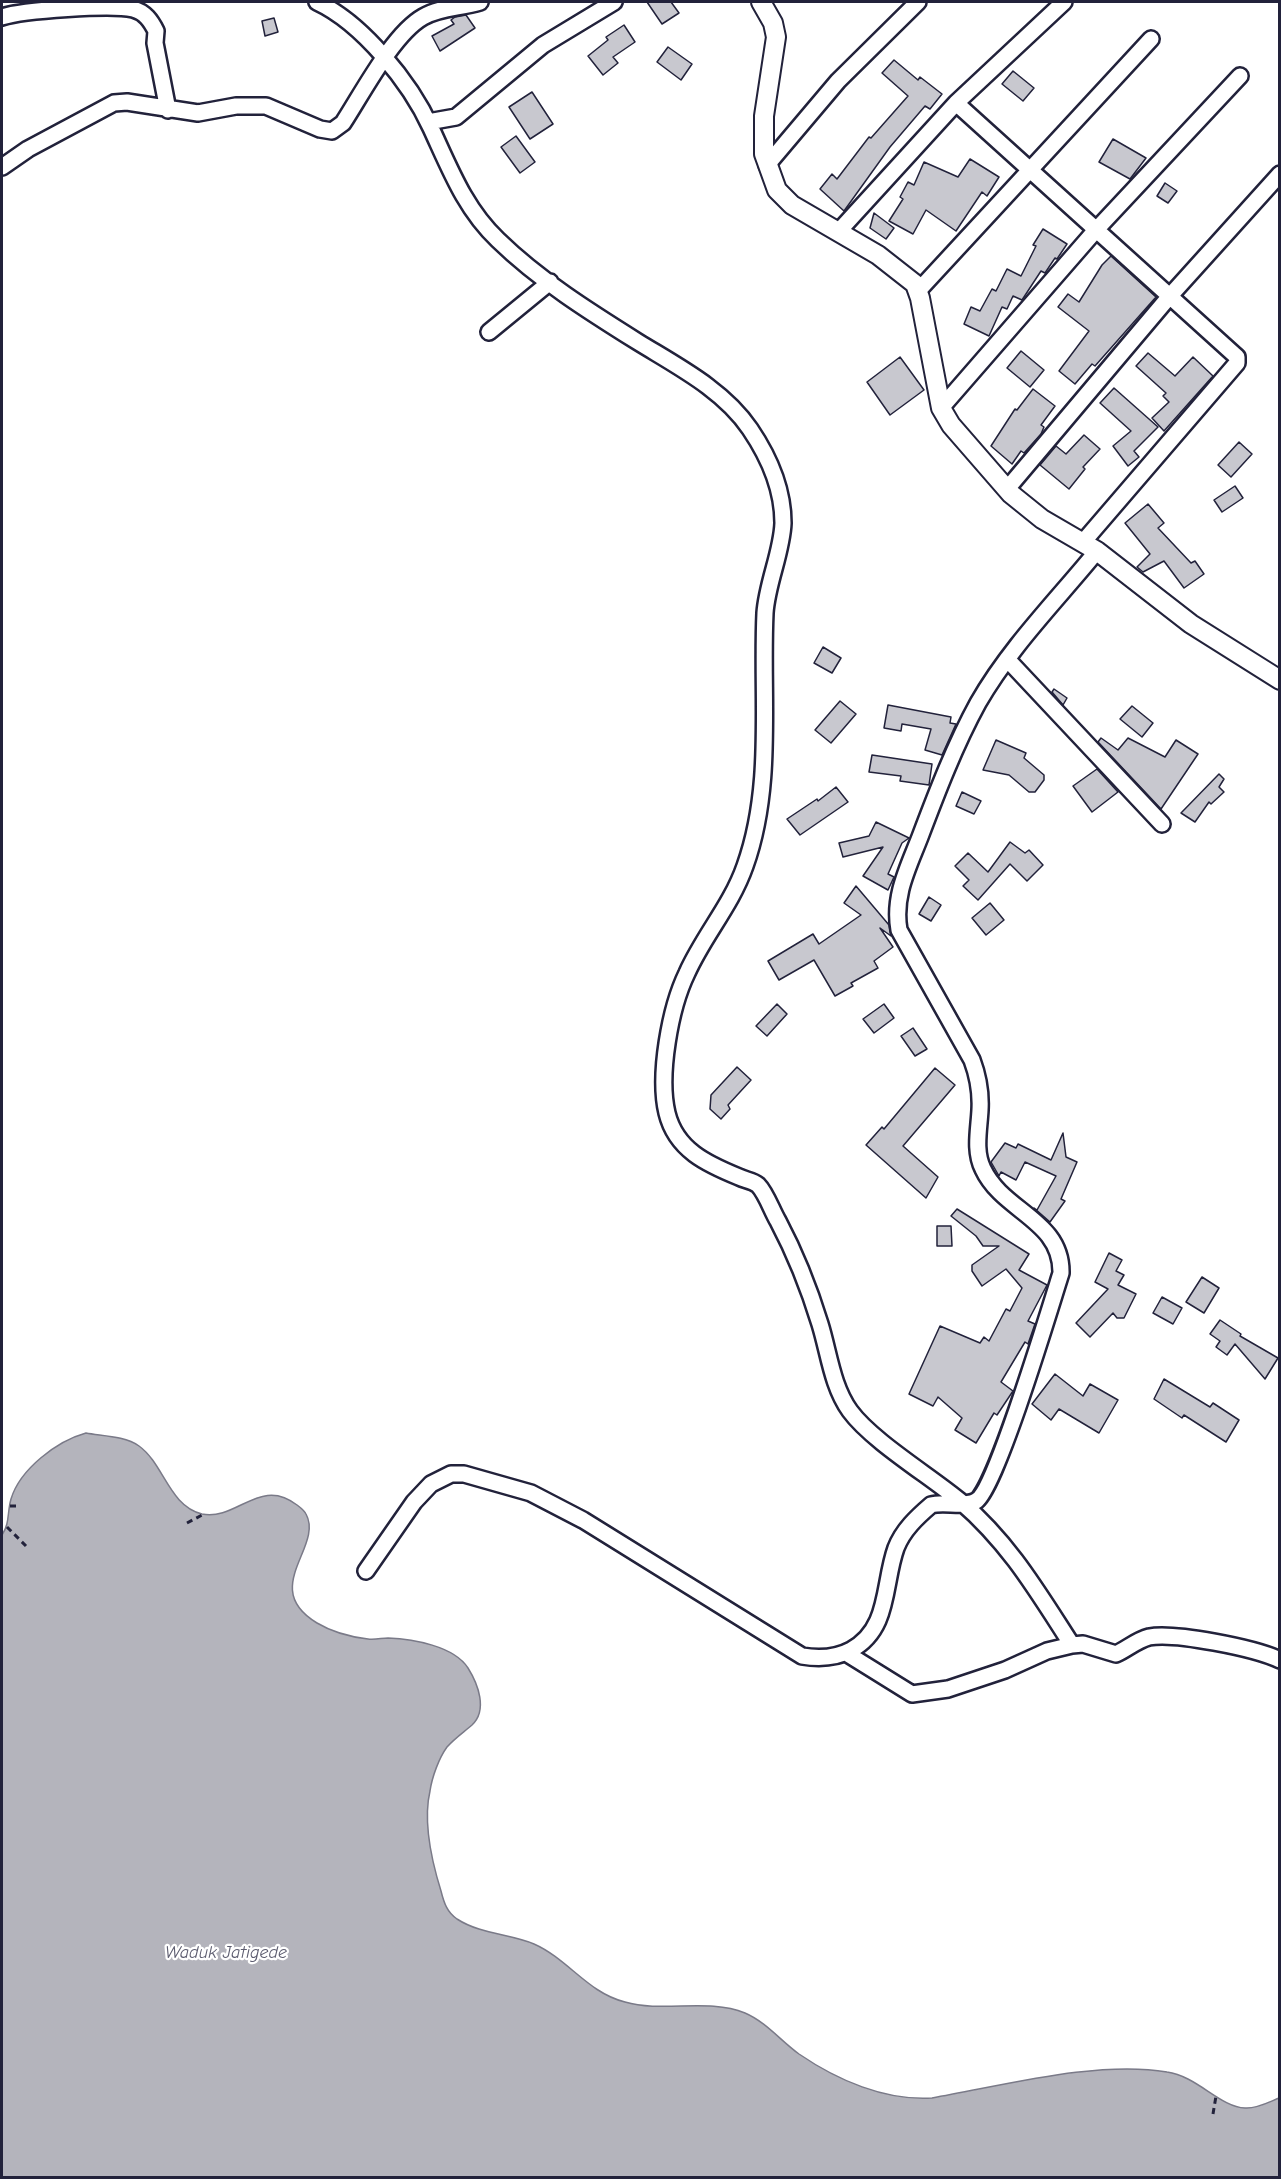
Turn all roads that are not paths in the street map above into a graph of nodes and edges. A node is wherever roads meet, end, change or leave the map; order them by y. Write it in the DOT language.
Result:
graph roads {
  1 [pos="316,2"];
  2 [pos="480,2"];
  3 [pos="614,2"];
  4 [pos="761,2"];
  5 [pos="918,2"];
  6 [pos="1064,2"];
  7 [pos="2,17"];
  8 [pos="1151,39"];
  9 [pos="385,60"];
  10 [pos="1240,76"];
  11 [pos="956,103"];
  12 [pos="168,110"];
  13 [pos="428,122"];
  14 [pos="767,165"];
  15 [pos="2,167"];
  16 [pos="1029,171"];
  17 [pos="1280,174"];
  18 [pos="839,231"];
  19 [pos="1095,231"];
  20 [pos="550,282"];
  21 [pos="918,291"];
  22 [pos="1169,297"];
  23 [pos="489,332"];
  24 [pos="941,408"];
  25 [pos="1007,489"];
  26 [pos="1091,546"];
  27 [pos="1007,659"];
  28 [pos="1280,680"];
  29 [pos="1162,824"];
  30 [pos="962,1503"];
  31 [pos="366,1571"];
  32 [pos="1072,1645"];
  33 [pos="846,1653"];
  34 [pos="1280,1659"];
  1 -- 9 [label="street"];
  2 -- 9 [label="street"];
  3 -- 13 [label="street"];
  4 -- 14 [label="street"];
  5 -- 14 [label="street"];
  6 -- 11 [label="street"];
  7 -- 12 [label="street"];
  8 -- 16 [label="street"];
  9 -- 12 [label="street"];
  9 -- 13 [label="street"];
  10 -- 19 [label="street"];
  11 -- 16 [label="street"];
  11 -- 18 [label="street"];
  12 -- 15 [label="street"];
  13 -- 20 [label="street"];
  14 -- 18 [label="street"];
  16 -- 19 [label="street"];
  16 -- 21 [label="street"];
  17 -- 22 [label="street"];
  18 -- 21 [label="street"];
  19 -- 22 [label="street"];
  19 -- 24 [label="street"];
  20 -- 23 [label="street"];
  20 -- 30 [label="street"];
  21 -- 24 [label="street"];
  22 -- 25 [label="street"];
  22 -- 26 [label="street"];
  24 -- 25 [label="street"];
  25 -- 26 [label="street"];
  26 -- 27 [label="street"];
  26 -- 28 [label="street"];
  27 -- 29 [label="street"];
  27 -- 30 [label="street"];
  30 -- 32 [label="street"];
  30 -- 33 [label="street"];
  31 -- 33 [label="street"];
  32 -- 33 [label="street"];
  32 -- 34 [label="street"];
}
